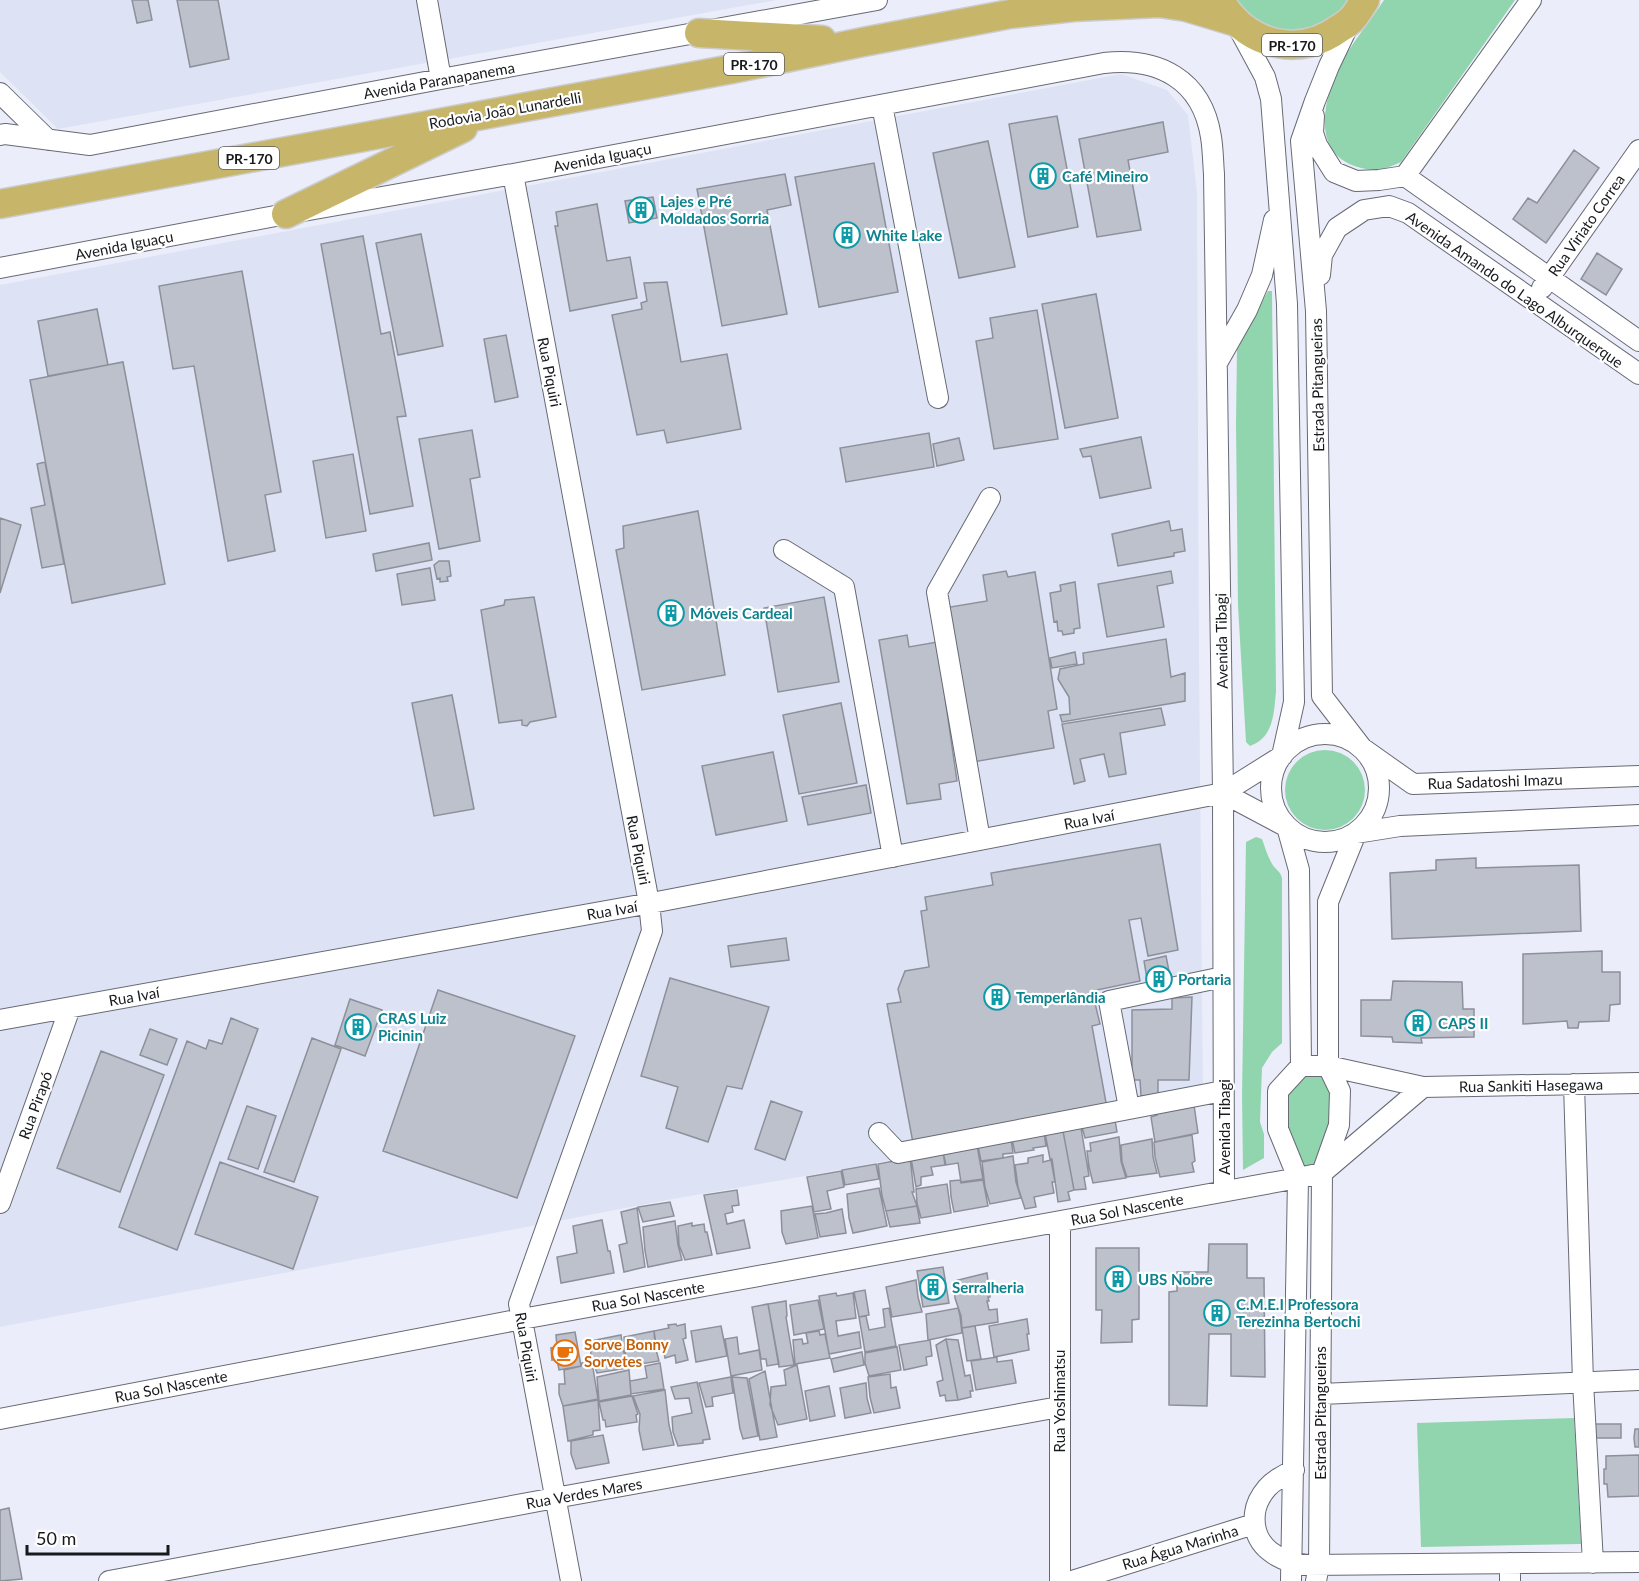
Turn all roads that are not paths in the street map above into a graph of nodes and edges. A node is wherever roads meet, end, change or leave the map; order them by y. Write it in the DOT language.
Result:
graph roads {
  1 [pos="427,0"];
  2 [pos="878,0"];
  3 [pos="1057,0"];
  4 [pos="1531,0"];
  5 [pos="1358,10"];
  6 [pos="1228,11"];
  7 [pos="1010,14"];
  8 [pos="699,33"];
  9 [pos="863,42"];
  10 [pos="441,79"];
  11 [pos="0,93"];
  12 [pos="1194,95"];
  13 [pos="1315,101"];
  14 [pos="882,105"];
  15 [pos="498,112"];
  16 [pos="0,135"];
  17 [pos="48,140"];
  18 [pos="1639,150"];
  19 [pos="513,174"];
  20 [pos="1405,176"];
  21 [pos="1278,191"];
  22 [pos="0,204"];
  23 [pos="286,214"];
  24 [pos="0,268"];
  25 [pos="1549,278"];
  26 [pos="1533,301"];
  27 [pos="1316,311"];
  28 [pos="1639,341"];
  29 [pos="1217,363"];
  30 [pos="1639,374"];
  31 [pos="938,398"];
  32 [pos="990,498"];
  33 [pos="784,550"];
  34 [pos="1362,748"];
  35 [pos="1282,756"];
  36 [pos="1639,776"];
  37 [pos="1223,793"];
  38 [pos="1639,815"];
  39 [pos="1287,826"];
  40 [pos="1356,833"];
  41 [pos="980,840"];
  42 [pos="893,857"];
  43 [pos="649,903"];
  44 [pos="1223,977"];
  45 [pos="69,1008"];
  46 [pos="0,1020"];
  47 [pos="1328,1065"];
  48 [pos="1301,1066"];
  49 [pos="1639,1083"];
  50 [pos="1574,1084"];
  51 [pos="1423,1087"];
  52 [pos="1223,1091"];
  53 [pos="1129,1108"];
  54 [pos="879,1133"];
  55 [pos="1322,1173"];
  56 [pos="1298,1178"];
  57 [pos="1224,1191"];
  58 [pos="0,1203"];
  59 [pos="1060,1221"];
  60 [pos="522,1319"];
  61 [pos="1639,1380"];
  62 [pos="1583,1382"];
  63 [pos="1321,1394"];
  64 [pos="1059,1407"];
  65 [pos="0,1419"];
  66 [pos="1294,1470"];
  67 [pos="555,1498"];
  68 [pos="1254,1524"];
  69 [pos="1639,1562"];
  70 [pos="1593,1563"];
  71 [pos="1292,1572"];
  72 [pos="1510,1572"];
  73 [pos="1318,1573"];
  74 [pos="109,1581"];
  75 [pos="571,1581"];
  76 [pos="1060,1581"];
  77 [pos="1072,1581"];
  1 -- 10 [label="street"];
  2 -- 8 [label="street, Avenida Paranapanema"];
  3 -- 7 [label="highway, Rodovia João Lunardelli / PR-170"];
  4 -- 20 [label="street"];
  5 -- 6 [label="highway, PR-170"];
  5 -- 13 [label="street, Estrada Pitangueiras"];
  6 -- 7 [label="highway, Rodovia João Lunardelli / PR-170"];
  6 -- 21 [label="street, Estrada Pitangueiras"];
  7 -- 9 [label="highway, Rodovia João Lunardelli / PR-170"];
  8 -- 9 [label="highway"];
  8 -- 10 [label="street, Avenida Paranapanema"];
  9 -- 15 [label="highway, Rodovia João Lunardelli / PR-170"];
  10 -- 17 [label="street, Avenida Paranapanema"];
  11 -- 17 [label="street"];
  12 -- 14 [label="street, Avenida Iguaçu"];
  12 -- 29 [label="street, Avenida Tibagi"];
  13 -- 20 [label="street"];
  13 -- 27 [label="street, Estrada Pitangueiras"];
  14 -- 19 [label="street, Avenida Iguaçu"];
  14 -- 31 [label="street"];
  15 -- 22 [label="highway, Rodovia João Lunardelli / PR-170"];
  15 -- 23 [label="highway"];
  16 -- 17 [label="street, Avenida Paranapanema"];
  18 -- 25 [label="street, Rua Viriato Correa"];
  19 -- 23 [label="street, Avenida Iguaçu"];
  19 -- 43 [label="street, Rua Piquiri"];
  20 -- 25 [label="street, Avenida Amando do Lago Alburquerque"];
  21 -- 29 [label="street"];
  21 -- 35 [label="street, Estrada Pitangueiras"];
  23 -- 24 [label="street, Avenida Iguaçu"];
  25 -- 26 [label="street, Rua Viriato Correa"];
  25 -- 28 [label="street, Avenida Amando do Lago Alburquerque"];
  26 -- 27 [label="street, Avenida Amando do Lago Alburquerque"];
  26 -- 30 [label="street, Avenida Amando do Lago Alburquerque"];
  27 -- 34 [label="street, Estrada Pitangueiras"];
  29 -- 37 [label="street, Avenida Tibagi"];
  32 -- 41 [label="street"];
  33 -- 42 [label="street"];
  34 -- 35 [label="street"];
  34 -- 36 [label="street, Rua Sadatoshi Imazu"];
  34 -- 40 [label="street"];
  35 -- 37 [label="street, Rua Ivaí"];
  35 -- 39 [label="street"];
  37 -- 39 [label="street"];
  37 -- 41 [label="street, Rua Ivaí"];
  37 -- 44 [label="street, Avenida Tibagi"];
  38 -- 40 [label="street"];
  39 -- 40 [label="street"];
  39 -- 48 [label="street"];
  40 -- 47 [label="street"];
  41 -- 42 [label="street, Rua Ivaí"];
  42 -- 43 [label="street, Rua Ivaí"];
  43 -- 45 [label="street, Rua Ivaí"];
  43 -- 60 [label="street, Rua Piquiri"];
  44 -- 52 [label="street, Avenida Tibagi"];
  44 -- 53 [label="street"];
  45 -- 46 [label="street, Rua Ivaí"];
  45 -- 58 [label="street, Rua Pirapó"];
  47 -- 48 [label="street, Rua Sankiti Hasegawa"];
  47 -- 51 [label="street, Rua Sankiti Hasegawa"];
  47 -- 55 [label="street, Estrada Pitangueiras"];
  48 -- 56 [label="street"];
  49 -- 50 [label="street, Rua Sankiti Hasegawa"];
  50 -- 51 [label="street, Rua Sankiti Hasegawa"];
  50 -- 62 [label="street"];
  51 -- 55 [label="street"];
  52 -- 53 [label="street"];
  52 -- 57 [label="street, Avenida Tibagi"];
  53 -- 54 [label="street"];
  55 -- 56 [label="street, Rua Sol Nascente"];
  55 -- 63 [label="street, Estrada Pitangueiras"];
  56 -- 57 [label="street, Rua Sol Nascente"];
  56 -- 66 [label="street, Estrada Pitangueiras"];
  57 -- 59 [label="street, Rua Sol Nascente"];
  59 -- 60 [label="street, Rua Sol Nascente"];
  59 -- 64 [label="street, Rua Yoshimatsu"];
  60 -- 65 [label="street, Rua Sol Nascente"];
  60 -- 67 [label="street, Rua Piquiri"];
  61 -- 62 [label="street"];
  62 -- 63 [label="street"];
  62 -- 70 [label="street"];
  63 -- 73 [label="street, Estrada Pitangueiras"];
  64 -- 67 [label="street, Rua Verdes Mares"];
  64 -- 76 [label="street, Rua Yoshimatsu"];
  66 -- 68 [label="street"];
  66 -- 71 [label="street, Estrada Pitangueiras"];
  67 -- 74 [label="street, Rua Verdes Mares"];
  67 -- 75 [label="street, Rua Piquiri"];
  68 -- 71 [label="street"];
  68 -- 77 [label="street, Rua Água Marinha"];
  69 -- 70 [label="street"];
  70 -- 72 [label="street"];
  71 -- 73 [label="street"];
  72 -- 73 [label="street"];
}
